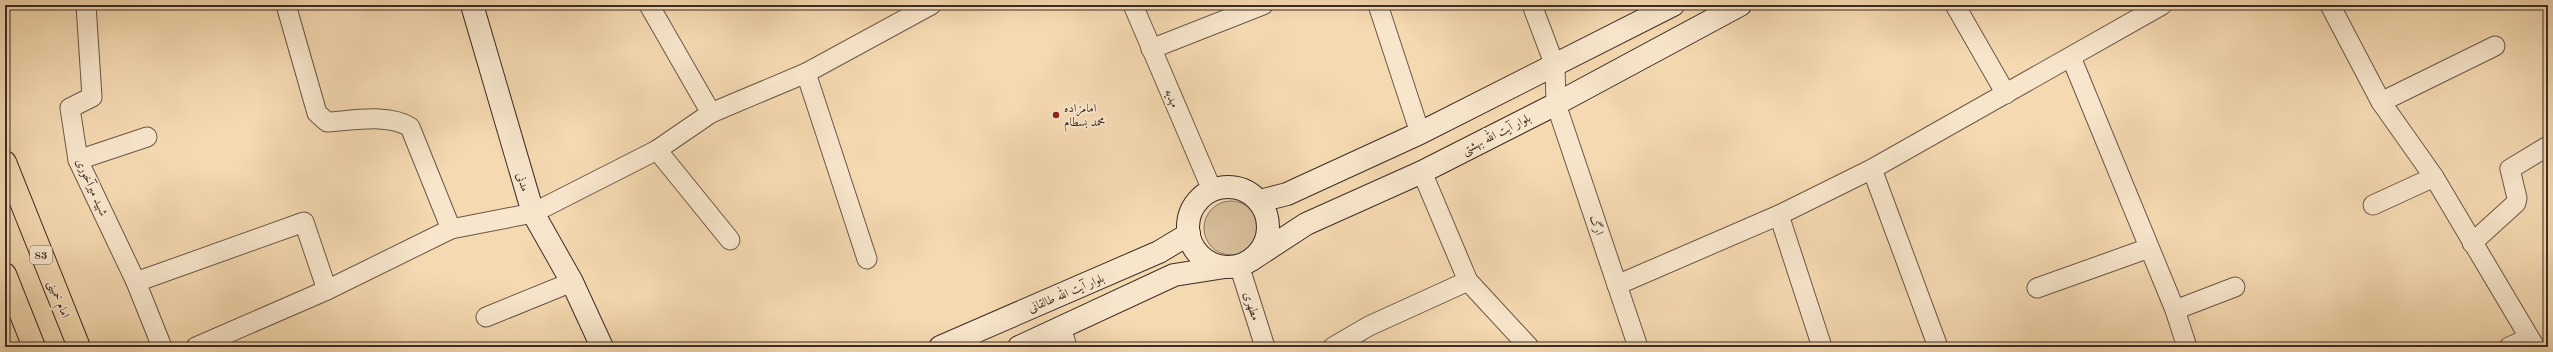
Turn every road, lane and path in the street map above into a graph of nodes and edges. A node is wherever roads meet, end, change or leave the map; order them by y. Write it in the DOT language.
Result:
graph roads {
  1 [pos="86,5"];
  2 [pos="286,5"];
  3 [pos="472,5"];
  4 [pos="649,5"];
  5 [pos="931,5"];
  6 [pos="1134,5"];
  7 [pos="1263,5"];
  8 [pos="1378,5"];
  9 [pos="1532,5"];
  10 [pos="1673,5"];
  11 [pos="1740,5"];
  12 [pos="1955,5"];
  13 [pos="2162,5"];
  14 [pos="2330,5"];
  15 [pos="1233,10"];
  16 [pos="2495,46"];
  17 [pos="1151,49"];
  18 [pos="2071,57"];
  19 [pos="1555,66"];
  20 [pos="806,73"];
  21 [pos="2006,94"];
  22 [pos="2381,102"];
  23 [pos="1556,104"];
  24 [pos="711,113"];
  25 [pos="1420,133"];
  26 [pos="147,137"];
  27 [pos="2548,146"];
  28 [pos="657,150"];
  29 [pos="78,160"];
  30 [pos="5,162"];
  31 [pos="1872,169"];
  32 [pos="1422,172"];
  33 [pos="2434,177"];
  34 [pos="1212,190"];
  35 [pos="1260,201"];
  36 [pos="2373,205"];
  37 [pos="533,213"];
  38 [pos="1779,215"];
  39 [pos="451,229"];
  40 [pos="1189,234"];
  41 [pos="730,240"];
  42 [pos="2472,243"];
  43 [pos="2149,248"];
  44 [pos="867,259"];
  45 [pos="1239,264"];
  46 [pos="5,274"];
  47 [pos="1468,281"];
  48 [pos="136,282"];
  49 [pos="572,282"];
  50 [pos="1617,285"];
  51 [pos="2235,286"];
  52 [pos="2037,288"];
  53 [pos="327,290"];
  54 [pos="2175,310"];
  55 [pos="486,317"];
  56 [pos="1064,337"];
  57 [pos="2532,342"];
  58 [pos="1336,346"];
  59 [pos="34,347"];
  60 [pos="79,347"];
  61 [pos="162,347"];
  62 [pos="196,347"];
  63 [pos="602,347"];
  64 [pos="940,347"];
  65 [pos="1019,347"];
  66 [pos="1265,347"];
  67 [pos="1529,347"];
  68 [pos="1638,347"];
  69 [pos="1822,347"];
  70 [pos="1938,347"];
  71 [pos="2187,347"];
  72 [pos="2509,347"];
  1 -- 29 [label="street, شهید میرآخوری"];
  2 -- 39 [label="street"];
  3 -- 37 [label="street, مدنی"];
  4 -- 24 [label="street"];
  5 -- 20 [label="street"];
  6 -- 17 [label="street, مهدیه"];
  7 -- 15 [label="street"];
  8 -- 25 [label="street"];
  9 -- 19 [label="street, ارگ"];
  10 -- 19 [label="street"];
  11 -- 23 [label="street, بلوار آیت الله بهشتی"];
  12 -- 21 [label="street"];
  13 -- 18 [label="street"];
  14 -- 22 [label="street"];
  15 -- 17 [label="street"];
  16 -- 22 [label="street"];
  17 -- 34 [label="street, مهدیه"];
  18 -- 21 [label="street"];
  18 -- 43 [label="street"];
  19 -- 23 [label="street, ارگ"];
  19 -- 25 [label="street"];
  20 -- 24 [label="street"];
  20 -- 44 [label="street"];
  21 -- 31 [label="street"];
  22 -- 33 [label="street"];
  23 -- 32 [label="street, بلوار آیت الله بهشتی"];
  23 -- 50 [label="street, ارگ"];
  24 -- 28 [label="street"];
  25 -- 35 [label="street"];
  26 -- 29 [label="street"];
  27 -- 42 [label="street"];
  28 -- 37 [label="street"];
  28 -- 41 [label="street"];
  29 -- 48 [label="street, شهید میرآخوری"];
  30 -- 60 [label="highway, امام خمینی / 83"];
  31 -- 38 [label="street"];
  31 -- 70 [label="street"];
  32 -- 45 [label="street, بلوار آیت الله بهشتی"];
  32 -- 47 [label="street"];
  33 -- 36 [label="street"];
  33 -- 42 [label="street"];
  34 -- 35 [label="street"];
  34 -- 40 [label="street"];
  35 -- 45 [label="street"];
  37 -- 39 [label="street"];
  37 -- 49 [label="street, مدنی"];
  38 -- 50 [label="street"];
  38 -- 69 [label="street"];
  39 -- 53 [label="street"];
  40 -- 45 [label="street"];
  40 -- 64 [label="street, بلوار آیت الله طالقانی"];
  42 -- 57 [label="street"];
  43 -- 52 [label="street"];
  43 -- 54 [label="street"];
  45 -- 56 [label="street"];
  45 -- 66 [label="street, مطهری"];
  46 -- 59 [label="highway"];
  47 -- 58 [label="street"];
  47 -- 67 [label="street"];
  48 -- 53 [label="street"];
  48 -- 61 [label="street, شهید میرآخوری"];
  49 -- 55 [label="street"];
  49 -- 63 [label="street, مدنی"];
  50 -- 68 [label="street, ارگ"];
  51 -- 54 [label="street"];
  53 -- 62 [label="street"];
  54 -- 71 [label="street"];
  56 -- 65 [label="street"];
  57 -- 72 [label="street"];
}
